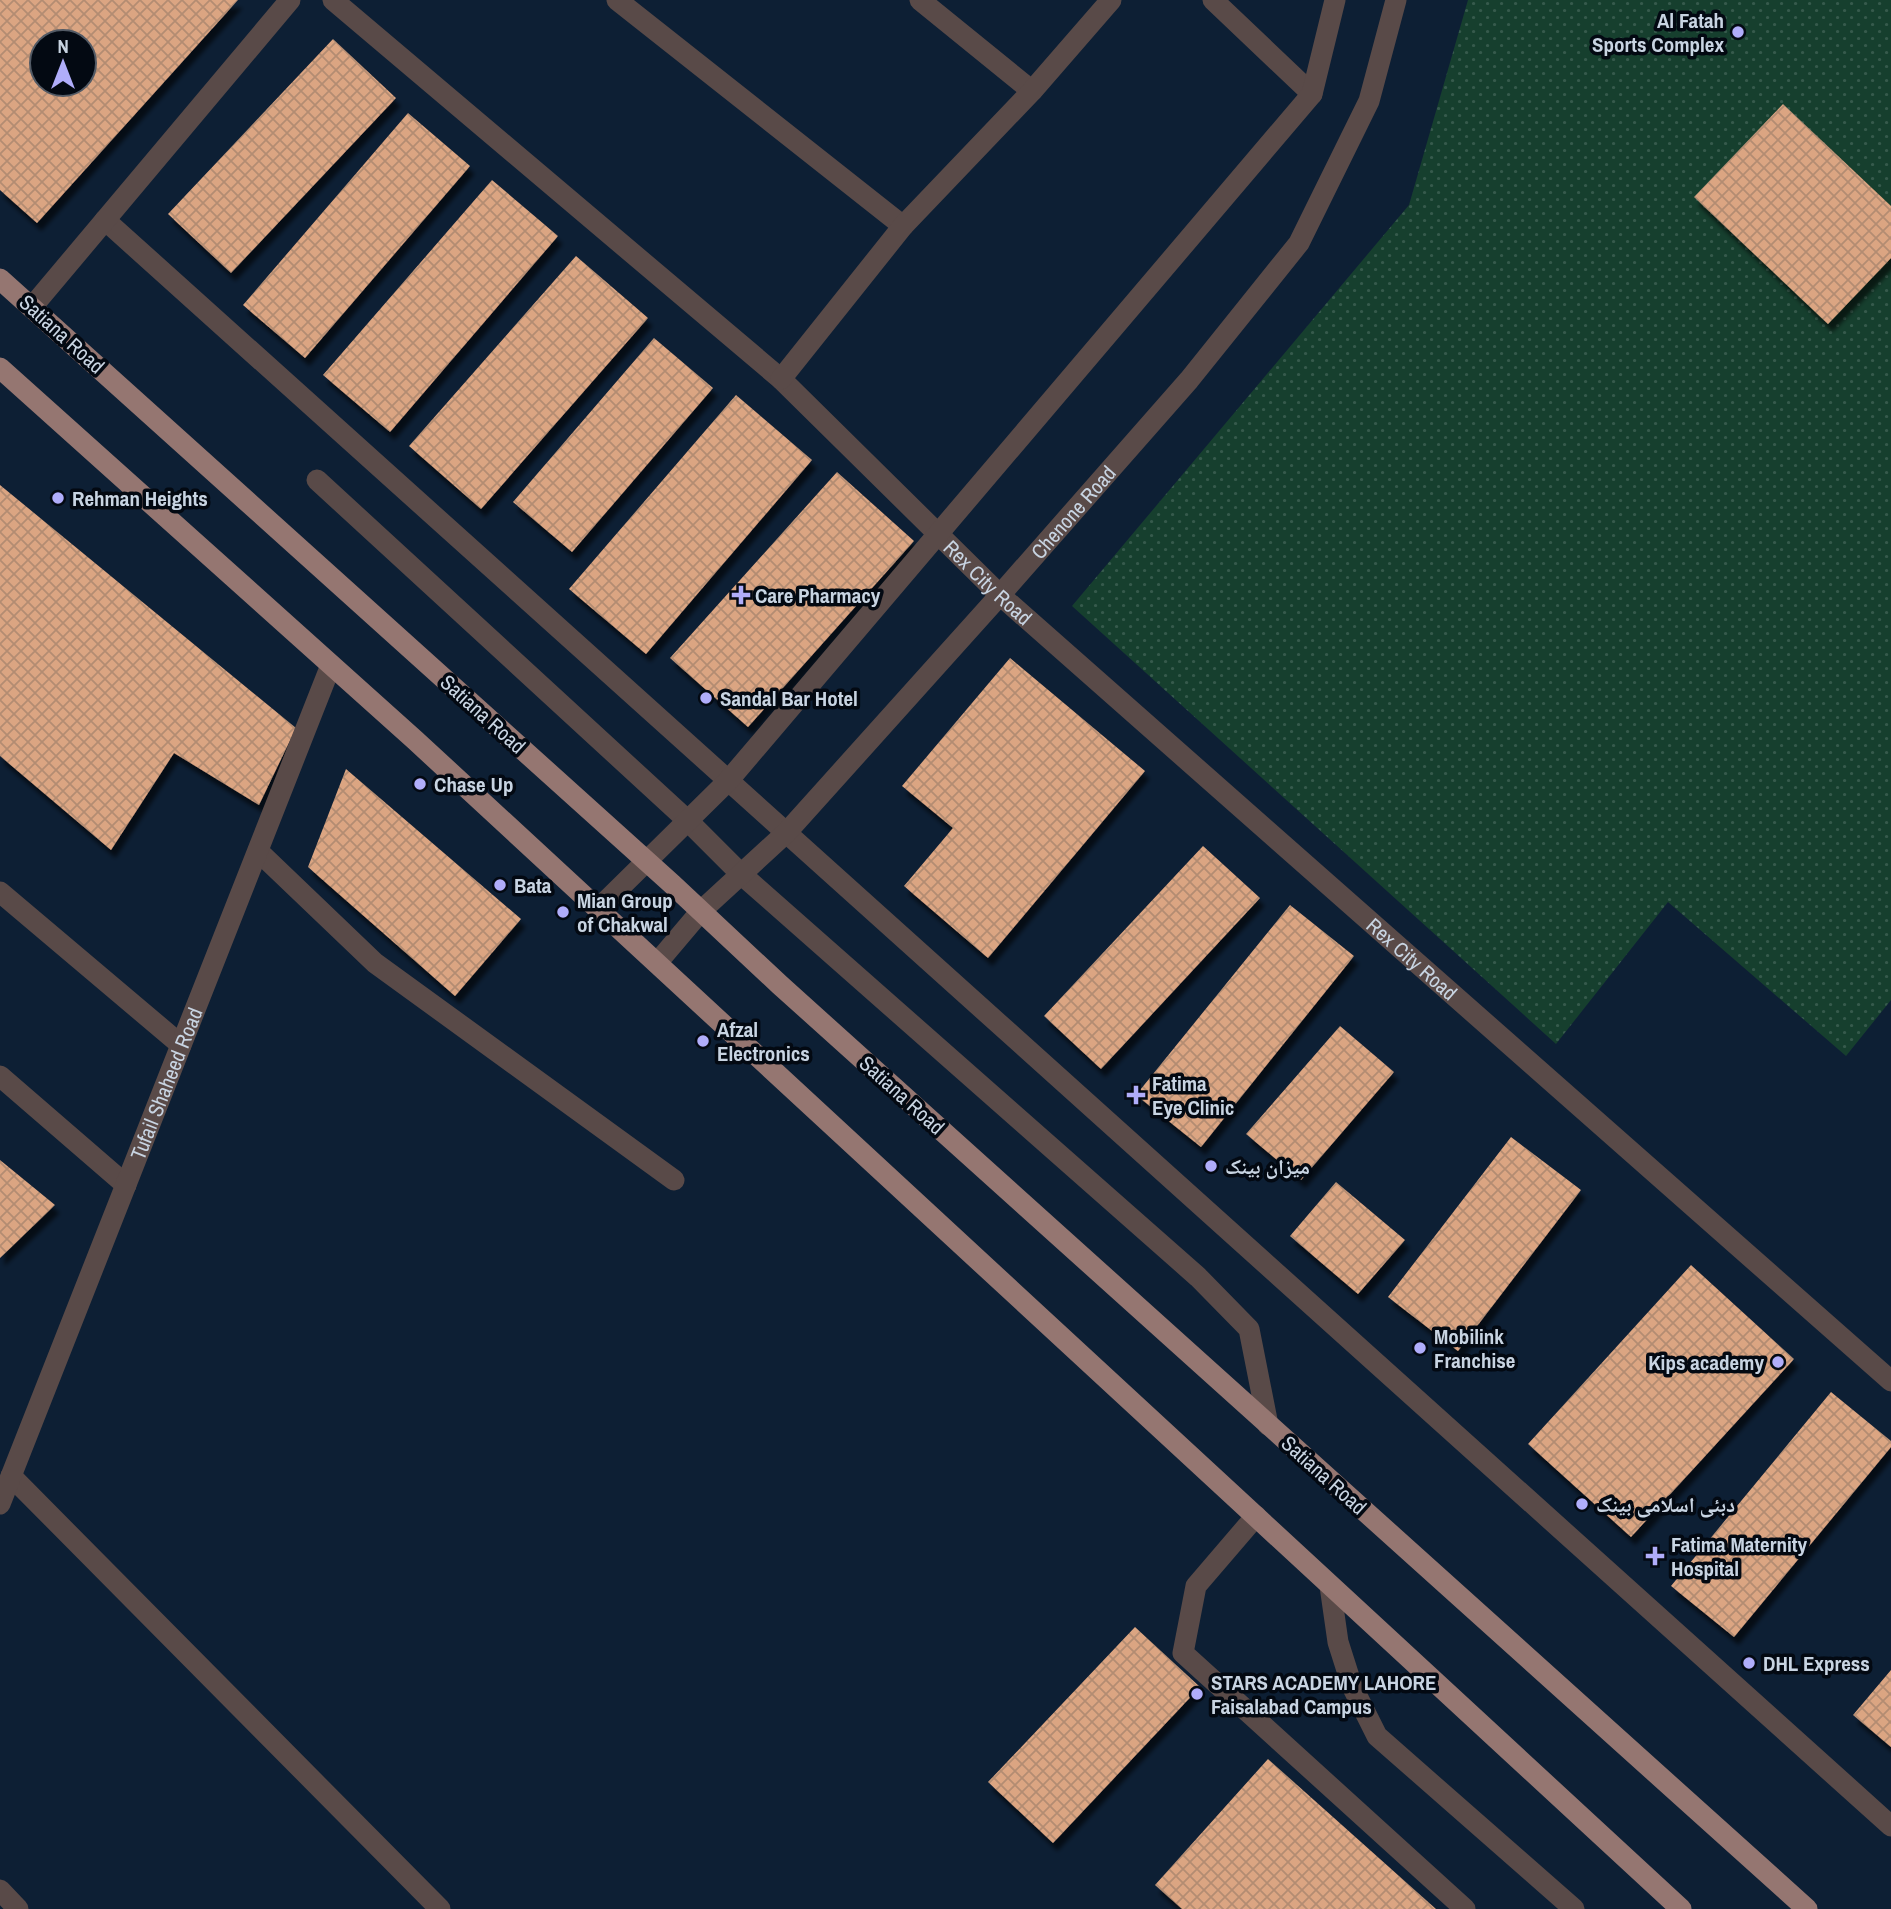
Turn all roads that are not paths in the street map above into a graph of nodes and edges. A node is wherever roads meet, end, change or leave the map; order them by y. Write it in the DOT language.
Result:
graph roads {
  1 [pos="290,0"];
  2 [pos="333,0"];
  3 [pos="617,0"];
  4 [pos="920,0"];
  5 [pos="1111,0"];
  6 [pos="1213,0"];
  7 [pos="1335,0"];
  8 [pos="1396,0"];
  9 [pos="1032,91"];
  10 [pos="1312,94"];
  11 [pos="105,220"];
  12 [pos="903,226"];
  13 [pos="0,279"];
  14 [pos="32,307"];
  15 [pos="0,368"];
  16 [pos="780,379"];
  17 [pos="317,480"];
  18 [pos="938,533"];
  19 [pos="1000,595"];
  20 [pos="331,665"];
  21 [pos="728,781"];
  22 [pos="687,820"];
  23 [pos="787,831"];
  24 [pos="258,851"];
  25 [pos="646,861"];
  26 [pos="741,874"];
  27 [pos="0,892"];
  28 [pos="598,909"];
  29 [pos="701,911"];
  30 [pos="657,963"];
  31 [pos="181,1045"];
  32 [pos="0,1076"];
  33 [pos="674,1180"];
  34 [pos="126,1185"];
  35 [pos="1891,1381"];
  36 [pos="1268,1425"];
  37 [pos="11,1476"];
  38 [pos="0,1504"];
  39 [pos="1256,1516"];
  40 [pos="1331,1586"];
  41 [pos="1891,1826"];
  42 [pos="0,1890"];
  43 [pos="18,1909"];
  44 [pos="440,1909"];
  45 [pos="1465,1909"];
  46 [pos="1574,1909"];
  47 [pos="1681,1909"];
  48 [pos="1807,1909"];
  1 -- 11 [label="street"];
  2 -- 16 [label="street, Rex City Road"];
  3 -- 12 [label="street"];
  4 -- 9 [label="street"];
  5 -- 9 [label="street"];
  6 -- 10 [label="street"];
  7 -- 10 [label="street"];
  8 -- 19 [label="street, Chenone Road"];
  9 -- 12 [label="street"];
  10 -- 18 [label="street"];
  11 -- 14 [label="street"];
  11 -- 21 [label="street"];
  12 -- 16 [label="street"];
  13 -- 14 [label="main road, Satiana Road"];
  14 -- 25 [label="main road, Satiana Road"];
  15 -- 20 [label="main road"];
  16 -- 18 [label="street, Rex City Road"];
  17 -- 22 [label="street"];
  18 -- 19 [label="street, Rex City Road"];
  18 -- 21 [label="street"];
  19 -- 23 [label="street, Chenone Road"];
  19 -- 35 [label="street, Rex City Road"];
  20 -- 24 [label="street, Tufail Shaheed Road"];
  20 -- 28 [label="main road"];
  21 -- 22 [label="street"];
  21 -- 23 [label="street"];
  22 -- 25 [label="street"];
  22 -- 26 [label="street"];
  23 -- 26 [label="street, Chenone Road"];
  23 -- 41 [label="street"];
  24 -- 31 [label="street, Tufail Shaheed Road"];
  24 -- 33 [label="street"];
  25 -- 28 [label="street"];
  25 -- 29 [label="main road, Satiana Road"];
  26 -- 29 [label="street, Chenone Road"];
  26 -- 36 [label="street"];
  27 -- 31 [label="street"];
  28 -- 30 [label="main road"];
  29 -- 30 [label="street, Chenone Road"];
  29 -- 36 [label="main road, Satiana Road"];
  30 -- 39 [label="main road"];
  31 -- 34 [label="street, Tufail Shaheed Road"];
  32 -- 34 [label="street"];
  34 -- 37 [label="street, Tufail Shaheed Road"];
  36 -- 48 [label="main road, Satiana Road"];
  37 -- 38 [label="street, Tufail Shaheed Road"];
  37 -- 44 [label="street"];
  39 -- 40 [label="main road"];
  39 -- 45 [label="street"];
  40 -- 46 [label="street"];
  40 -- 47 [label="main road"];
  42 -- 43 [label="street"];
}
